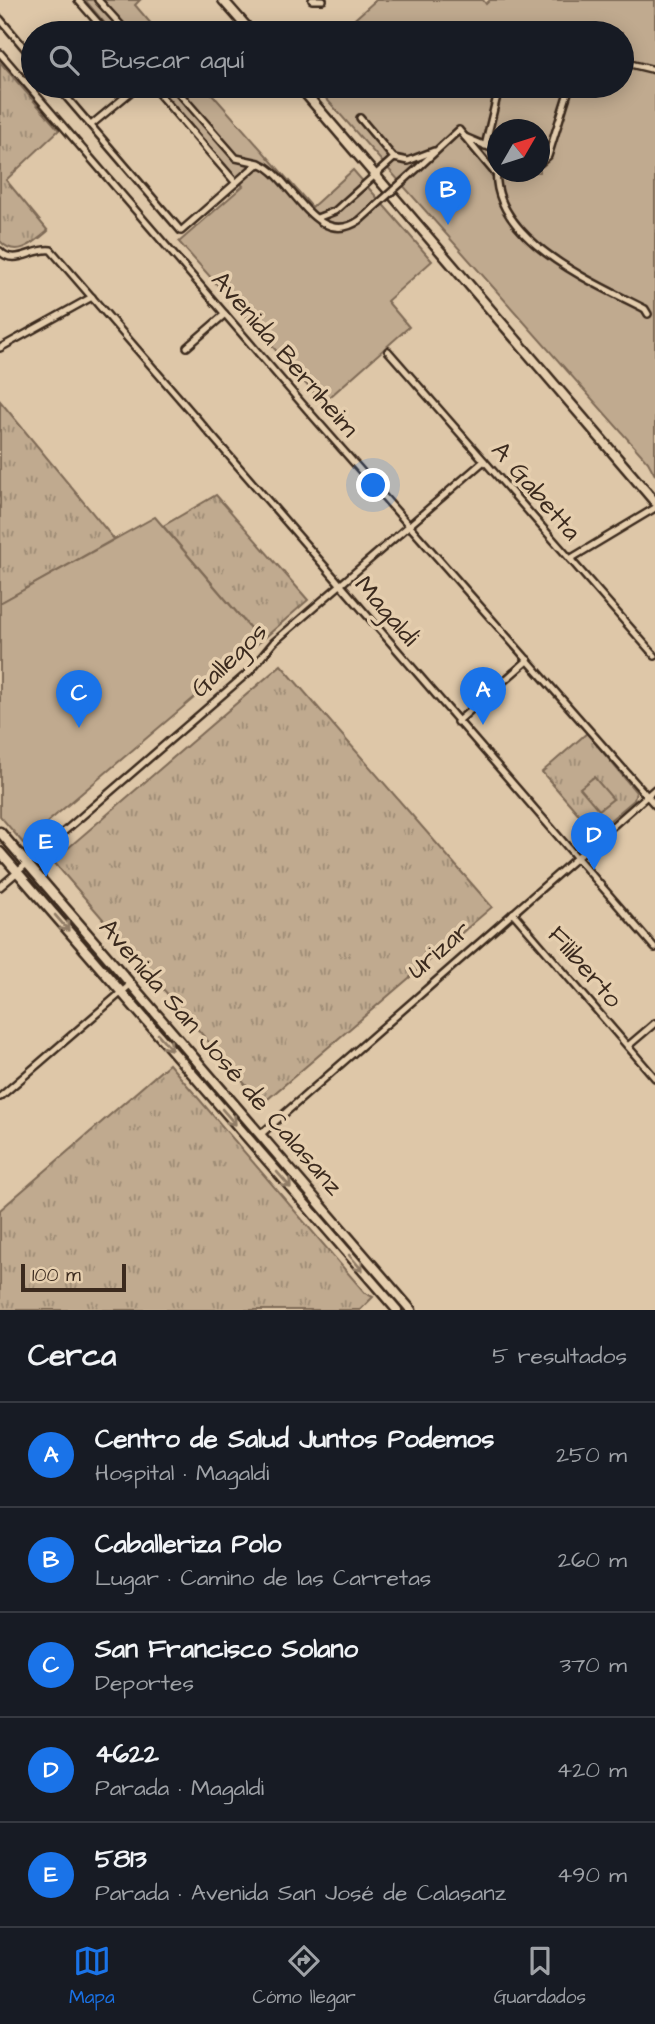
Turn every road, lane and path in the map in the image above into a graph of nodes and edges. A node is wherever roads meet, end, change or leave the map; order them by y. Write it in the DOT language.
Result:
graph roads {
  1 [pos="78,0"];
  2 [pos="98,0"];
  3 [pos="223,0"];
  4 [pos="312,0"];
  5 [pos="323,0"];
  6 [pos="0,19"];
  7 [pos="96,21"];
  8 [pos="117,21"];
  9 [pos="241,21"];
  10 [pos="21,44"];
  11 [pos="0,53"];
  12 [pos="634,65"];
  13 [pos="655,71"];
  14 [pos="21,77"];
  15 [pos="39,98"];
  16 [pos="67,98"];
  17 [pos="124,98"];
  18 [pos="162,98"];
  19 [pos="184,98"];
  20 [pos="310,98"];
  21 [pos="497,98"];
  22 [pos="566,98"];
  23 [pos="360,118"];
  24 [pos="91,125"];
  25 [pos="464,136"];
  26 [pos="485,146"];
  27 [pos="550,150"];
  28 [pos="394,158"];
  29 [pos="425,158"];
  30 [pos="487,163"];
  31 [pos="261,164"];
  32 [pos="377,173"];
  33 [pos="498,182"];
  34 [pos="236,183"];
  35 [pos="317,218"];
  36 [pos="0,251"];
  37 [pos="92,297"];
  38 [pos="225,314"];
  39 [pos="648,314"];
  40 [pos="187,347"];
  41 [pos="0,348"];
  42 [pos="388,351"];
  43 [pos="484,461"];
  44 [pos="655,502"];
  45 [pos="655,508"];
  46 [pos="409,526"];
  47 [pos="570,559"];
  48 [pos="339,586"];
  49 [pos="655,656"];
  50 [pos="528,660"];
  51 [pos="457,722"];
  52 [pos="655,789"];
  53 [pos="647,796"];
  54 [pos="655,805"];
  55 [pos="0,832"];
  56 [pos="0,852"];
  57 [pos="576,858"];
  58 [pos="27,863"];
  59 [pos="18,872"];
  60 [pos="0,887"];
  61 [pos="513,913"];
  62 [pos="655,948"];
  63 [pos="131,984"];
  64 [pos="122,993"];
  65 [pos="655,1023"];
  66 [pos="628,1046"];
  67 [pos="655,1078"];
  68 [pos="0,1097"];
  69 [pos="260,1135"];
  70 [pos="251,1142"];
  71 [pos="397,1310"];
  72 [pos="411,1310"];
  1 -- 7 [label="street"];
  2 -- 8 [label="street"];
  3 -- 9 [label="main road"];
  4 -- 5 [label="street"];
  6 -- 10 [label="street"];
  11 -- 14 [label="street, Avenida Bernheim"];
  12 -- 13 [label="street"];
  15 -- 38 [label="street, Avenida Bernheim"];
  16 -- 24 [label="street"];
  17 -- 24 [label="street"];
  18 -- 34 [label="street"];
  19 -- 31 [label="street"];
  20 -- 32 [label="main road"];
  21 -- 26 [label="street"];
  22 -- 27 [label="street"];
  23 -- 28 [label="street"];
  24 -- 34 [label="street"];
  25 -- 26 [label="street"];
  25 -- 29 [label="street"];
  25 -- 30 [label="street"];
  28 -- 29 [label="street"];
  28 -- 32 [label="street"];
  29 -- 35 [label="street, bridge"];
  31 -- 34 [label="street"];
  31 -- 35 [label="street"];
  32 -- 35 [label="street"];
  32 -- 44 [label="main road"];
  33 -- 39 [label="street"];
  36 -- 37 [label="street, Magaldi"];
  37 -- 41 [label="street"];
  37 -- 48 [label="street, Magaldi"];
  38 -- 40 [label="street"];
  38 -- 46 [label="street, Avenida Bernheim"];
  42 -- 43 [label="street, A Gabetta"];
  43 -- 46 [label="street, Gallegos"];
  43 -- 47 [label="street, A Gabetta"];
  45 -- 47 [label="street"];
  46 -- 48 [label="street, Gallegos"];
  46 -- 50 [label="street, Avenida Bernheim"];
  47 -- 49 [label="street, A Gabetta"];
  48 -- 51 [label="street, Magaldi"];
  48 -- 58 [label="street, Gallegos"];
  50 -- 51 [label="street"];
  50 -- 53 [label="street, Avenida Bernheim"];
  51 -- 57 [label="street, Magaldi"];
  52 -- 53 [label="street, Urizar"];
  53 -- 54 [label="street, Avenida Bernheim"];
  53 -- 57 [label="street, Urizar"];
  55 -- 58 [label="main road, Avenida San José de Calasanz"];
  56 -- 59 [label="main road, Avenida San José de Calasanz"];
  57 -- 61 [label="street, Urizar"];
  57 -- 62 [label="street, Magaldi"];
  58 -- 59 [label="street, Gallegos"];
  58 -- 63 [label="main road, Avenida San José de Calasanz"];
  59 -- 60 [label="street, Gallegos"];
  59 -- 64 [label="main road, Avenida San José de Calasanz, one-way"];
  61 -- 66 [label="street, Filiberto"];
  61 -- 69 [label="street, Urizar"];
  63 -- 64 [label="street"];
  63 -- 69 [label="main road, Avenida San José de Calasanz"];
  64 -- 68 [label="street"];
  64 -- 70 [label="main road, Avenida San José de Calasanz, one-way"];
  65 -- 66 [label="street"];
  66 -- 67 [label="street, Filiberto"];
  69 -- 70 [label="main road, Urizar"];
  69 -- 72 [label="main road, Avenida San José de Calasanz"];
  70 -- 71 [label="main road, Avenida San José de Calasanz, one-way"];
}
